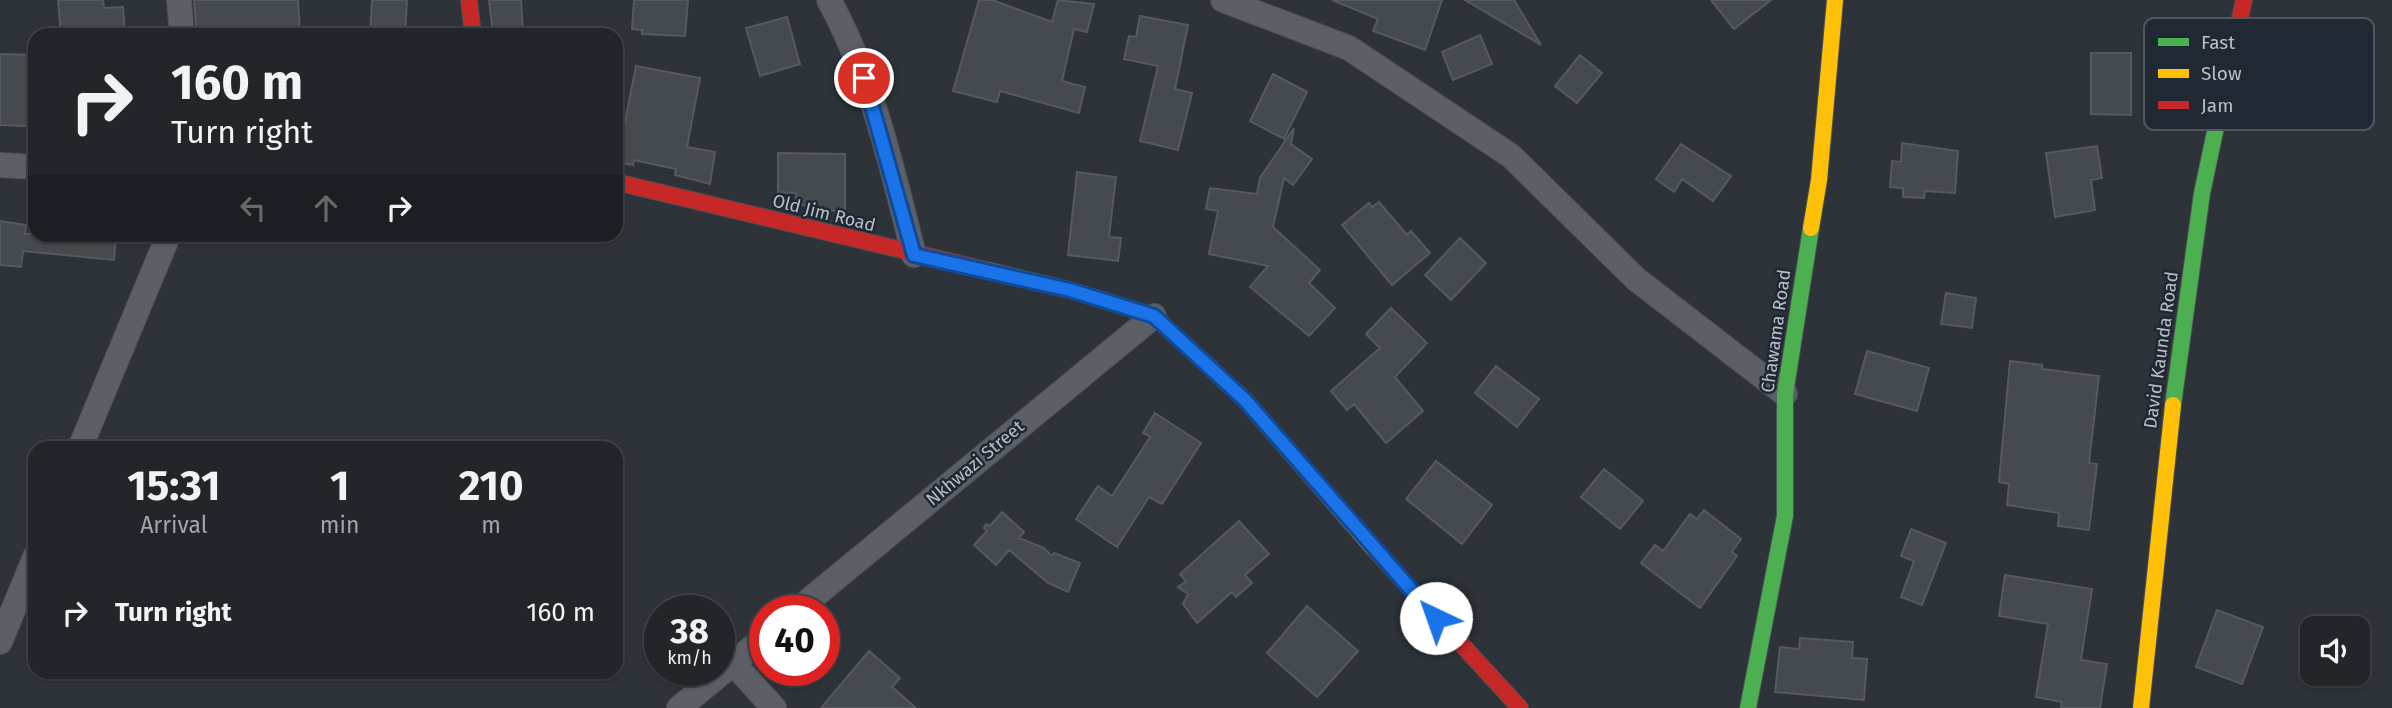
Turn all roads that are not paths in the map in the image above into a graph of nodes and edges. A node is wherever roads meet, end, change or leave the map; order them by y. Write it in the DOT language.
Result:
graph roads {
  1 [pos="178,0"];
  2 [pos="469,0"];
  3 [pos="829,0"];
  4 [pos="1223,0"];
  5 [pos="1835,0"];
  6 [pos="2244,0"];
  7 [pos="2240,18"];
  8 [pos="181,28"];
  9 [pos="472,28"];
  10 [pos="2216,130"];
  11 [pos="0,165"];
  12 [pos="28,167"];
  13 [pos="623,184"];
  14 [pos="166,242"];
  15 [pos="914,255"];
  16 [pos="1154,316"];
  17 [pos="1785,394"];
  18 [pos="83,441"];
  19 [pos="28,574"];
  20 [pos="815,595"];
  21 [pos="0,642"];
  22 [pos="749,650"];
  23 [pos="735,661"];
  24 [pos="735,665"];
  25 [pos="705,686"];
  26 [pos="678,708"];
  27 [pos="774,708"];
  28 [pos="1520,708"];
  29 [pos="1748,708"];
  30 [pos="2141,708"];
  1 -- 8 [label="street"];
  2 -- 9 [label="street"];
  3 -- 15 [label="street"];
  4 -- 17 [label="street"];
  5 -- 17 [label="street, Chawama Road"];
  6 -- 7 [label="street, David Kaunda Road"];
  10 -- 30 [label="street, David Kaunda Road"];
  11 -- 12 [label="street"];
  13 -- 15 [label="street, Old Jim Road"];
  14 -- 18 [label="street"];
  15 -- 16 [label="street, Old Jim Road"];
  16 -- 20 [label="street, Nkhwazi Street"];
  16 -- 28 [label="street, Old Jim Road"];
  17 -- 29 [label="street, Chawama Road"];
  19 -- 21 [label="street"];
  22 -- 23 [label="street"];
  24 -- 27 [label="street"];
  25 -- 26 [label="street"];
}
